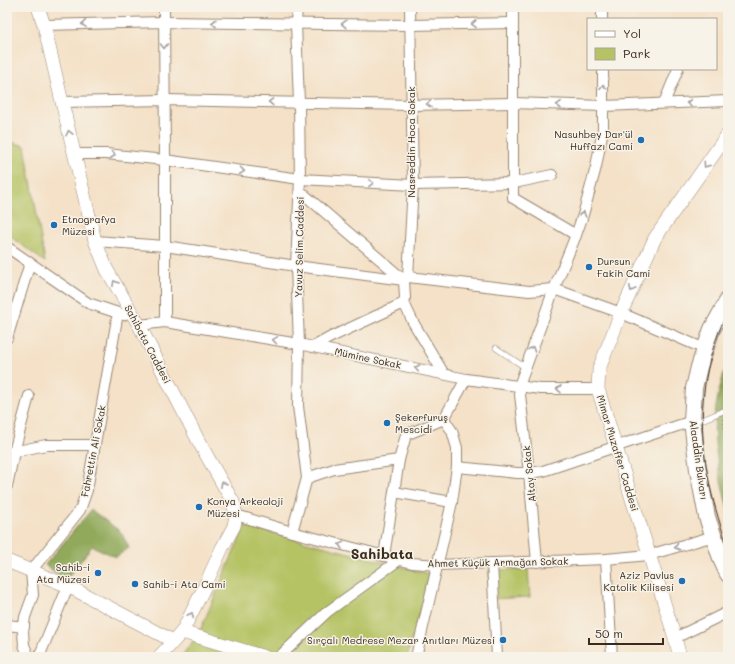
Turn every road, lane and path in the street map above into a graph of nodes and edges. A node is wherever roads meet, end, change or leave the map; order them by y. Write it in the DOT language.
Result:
graph roads {
  1 [pos="38,7"];
  2 [pos="164,7"];
  3 [pos="297,7"];
  4 [pos="410,7"];
  5 [pos="513,7"];
  6 [pos="602,7"];
  7 [pos="602,18"];
  8 [pos="164,22"];
  9 [pos="296,23"];
  10 [pos="513,23"];
  11 [pos="44,25"];
  12 [pos="410,25"];
  13 [pos="603,70"];
  14 [pos="678,70"];
  15 [pos="165,100"];
  16 [pos="62,102"];
  17 [pos="728,102"];
  18 [pos="299,103"];
  19 [pos="513,103"];
  20 [pos="664,103"];
  21 [pos="411,105"];
  22 [pos="604,106"];
  23 [pos="728,134"];
  24 [pos="74,154"];
  25 [pos="166,160"];
  26 [pos="552,175"];
  27 [pos="300,179"];
  28 [pos="514,183"];
  29 [pos="413,185"];
  30 [pos="300,191"];
  31 [pos="576,235"];
  32 [pos="95,241"];
  33 [pos="165,246"];
  34 [pos="7,247"];
  35 [pos="30,263"];
  36 [pos="296,266"];
  37 [pos="406,278"];
  38 [pos="554,289"];
  39 [pos="728,300"];
  40 [pos="404,303"];
  41 [pos="621,313"];
  42 [pos="118,314"];
  43 [pos="136,321"];
  44 [pos="165,322"];
  45 [pos="7,338"];
  46 [pos="299,344"];
  47 [pos="313,347"];
  48 [pos="496,348"];
  49 [pos="705,349"];
  50 [pos="526,367"];
  51 [pos="444,374"];
  52 [pos="466,379"];
  53 [pos="519,386"];
  54 [pos="598,389"];
  55 [pos="29,396"];
  56 [pos="728,409"];
  57 [pos="444,419"];
  58 [pos="692,421"];
  59 [pos="96,445"];
  60 [pos="615,446"];
  61 [pos="10,453"];
  62 [pos="399,460"];
  63 [pos="457,467"];
  64 [pos="529,473"];
  65 [pos="307,478"];
  66 [pos="7,486"];
  67 [pos="394,492"];
  68 [pos="452,502"];
  69 [pos="236,515"];
  70 [pos="292,532"];
  71 [pos="714,536"];
  72 [pos="649,555"];
  73 [pos="384,556"];
  74 [pos="606,559"];
  75 [pos="399,560"];
  76 [pos="7,562"];
  77 [pos="537,562"];
  78 [pos="492,563"];
  79 [pos="437,565"];
  80 [pos="31,571"];
  81 [pos="728,574"];
  82 [pos="68,586"];
  83 [pos="728,612"];
  84 [pos="7,625"];
  85 [pos="24,627"];
  86 [pos="177,637"];
  87 [pos="675,638"];
  88 [pos="29,657"];
  89 [pos="39,657"];
  90 [pos="159,657"];
  91 [pos="265,657"];
  92 [pos="279,657"];
  93 [pos="416,657"];
  94 [pos="497,657"];
  95 [pos="612,657"];
  96 [pos="680,657"];
  1 -- 11 [label="street, Sahibata Caddesi"];
  2 -- 8 [label="street"];
  3 -- 9 [label="street, Yavuz Selim Caddesi"];
  4 -- 12 [label="street, Nasreddin Hoca Sokak"];
  5 -- 10 [label="street"];
  6 -- 7 [label="street"];
  9 -- 8 [label="street, one-way"];
  8 -- 11 [label="street, one-way"];
  8 -- 15 [label="street, one-way"];
  12 -- 9 [label="street, one-way"];
  9 -- 18 [label="street, Yavuz Selim Caddesi"];
  10 -- 12 [label="street, one-way"];
  10 -- 19 [label="street"];
  11 -- 16 [label="street, Sahibata Caddesi"];
  12 -- 21 [label="street, Nasreddin Hoca Sokak"];
  22 -- 13 [label="street, one-way"];
  14 -- 20 [label="street"];
  15 -- 16 [label="street"];
  18 -- 15 [label="street, one-way"];
  15 -- 25 [label="street"];
  24 -- 16 [label="street, Sahibata Caddesi, one-way"];
  17 -- 20 [label="street, one-way"];
  18 -- 21 [label="street"];
  18 -- 27 [label="street, Yavuz Selim Caddesi"];
  19 -- 21 [label="street, one-way"];
  22 -- 19 [label="street, one-way"];
  19 -- 28 [label="street"];
  20 -- 22 [label="street"];
  21 -- 29 [label="street, Nasreddin Hoca Sokak"];
  31 -- 22 [label="street, one-way"];
  23 -- 41 [label="street, Mimar Muzaffer Caddesi, one-way"];
  24 -- 25 [label="street, one-way"];
  24 -- 32 [label="street, Sahibata Caddesi"];
  25 -- 27 [label="street, one-way"];
  25 -- 33 [label="street"];
  26 -- 28 [label="street"];
  27 -- 29 [label="street, one-way"];
  27 -- 30 [label="street, Yavuz Selim Caddesi"];
  28 -- 29 [label="street"];
  28 -- 31 [label="street"];
  29 -- 37 [label="street, Nasreddin Hoca Sokak"];
  30 -- 36 [label="street, Yavuz Selim Caddesi"];
  30 -- 37 [label="street"];
  31 -- 38 [label="street"];
  32 -- 33 [label="street"];
  43 -- 32 [label="street, Sahibata Caddesi, one-way"];
  33 -- 36 [label="street"];
  33 -- 44 [label="street"];
  34 -- 35 [label="street, Mümine Sokak"];
  35 -- 42 [label="street, Mümine Sokak"];
  35 -- 45 [label="street"];
  36 -- 37 [label="street"];
  36 -- 46 [label="street, Yavuz Selim Caddesi"];
  37 -- 38 [label="street"];
  37 -- 40 [label="street, Nasreddin Hoca Sokak"];
  38 -- 41 [label="street"];
  50 -- 38 [label="street, one-way"];
  39 -- 49 [label="main road, Alaaddin Bulvarı"];
  40 -- 47 [label="street"];
  40 -- 51 [label="street"];
  41 -- 49 [label="street"];
  41 -- 54 [label="street, Mimar Muzaffer Caddesi"];
  42 -- 43 [label="street, Mümine Sokak"];
  42 -- 59 [label="street, Fahrettin Ali Sokak"];
  43 -- 44 [label="street, Mümine Sokak"];
  69 -- 43 [label="street, Sahibata Caddesi, one-way"];
  46 -- 44 [label="street, Mümine Sokak, one-way"];
  46 -- 47 [label="street, Mümine Sokak"];
  46 -- 65 [label="street, Yavuz Selim Caddesi"];
  51 -- 47 [label="street, Mümine Sokak, one-way"];
  48 -- 50 [label="lane"];
  49 -- 58 [label="main road, Alaaddin Bulvarı"];
  50 -- 53 [label="street"];
  51 -- 52 [label="street, Mümine Sokak"];
  52 -- 53 [label="street, Mümine Sokak"];
  52 -- 57 [label="street"];
  54 -- 53 [label="street, Mümine Sokak, one-way"];
  53 -- 64 [label="street, Altay Sokak"];
  54 -- 60 [label="street, Mimar Muzaffer Caddesi"];
  55 -- 61 [label="street"];
  56 -- 58 [label="lane"];
  57 -- 62 [label="street"];
  57 -- 63 [label="street"];
  58 -- 60 [label="street"];
  58 -- 71 [label="main road, Alaaddin Bulvarı"];
  59 -- 61 [label="street"];
  59 -- 80 [label="street, Fahrettin Ali Sokak"];
  60 -- 64 [label="street"];
  60 -- 72 [label="street, Mimar Muzaffer Caddesi"];
  61 -- 66 [label="street"];
  62 -- 65 [label="street"];
  62 -- 67 [label="street"];
  63 -- 64 [label="street"];
  63 -- 68 [label="street"];
  64 -- 77 [label="street, Altay Sokak"];
  65 -- 70 [label="street, Yavuz Selim Caddesi"];
  67 -- 68 [label="street"];
  67 -- 73 [label="street"];
  68 -- 79 [label="street"];
  69 -- 70 [label="street, Ahmet Küçük Armağan Sokak"];
  86 -- 69 [label="street, one-way"];
  73 -- 70 [label="street, Ahmet Küçük Armağan Sokak, one-way"];
  71 -- 72 [label="street, Ahmet Küçük Armağan Sokak, one-way"];
  71 -- 81 [label="main road, Alaaddin Bulvarı"];
  72 -- 74 [label="street, Ahmet Küçük Armağan Sokak"];
  72 -- 87 [label="street, Mimar Muzaffer Caddesi"];
  73 -- 75 [label="street, Ahmet Küçük Armağan Sokak"];
  74 -- 77 [label="street, Ahmet Küçük Armağan Sokak"];
  74 -- 95 [label="street"];
  75 -- 79 [label="street, Ahmet Küçük Armağan Sokak"];
  75 -- 92 [label="street"];
  76 -- 80 [label="street"];
  77 -- 78 [label="street, Ahmet Küçük Armağan Sokak"];
  78 -- 79 [label="street, Ahmet Küçük Armağan Sokak"];
  78 -- 94 [label="street"];
  79 -- 93 [label="street"];
  80 -- 82 [label="street"];
  80 -- 85 [label="street"];
  82 -- 86 [label="street"];
  82 -- 89 [label="street"];
  83 -- 87 [label="street"];
  84 -- 85 [label="street"];
  85 -- 88 [label="street"];
  86 -- 90 [label="street"];
  86 -- 91 [label="street"];
  87 -- 96 [label="street, Mimar Muzaffer Caddesi"];
}
